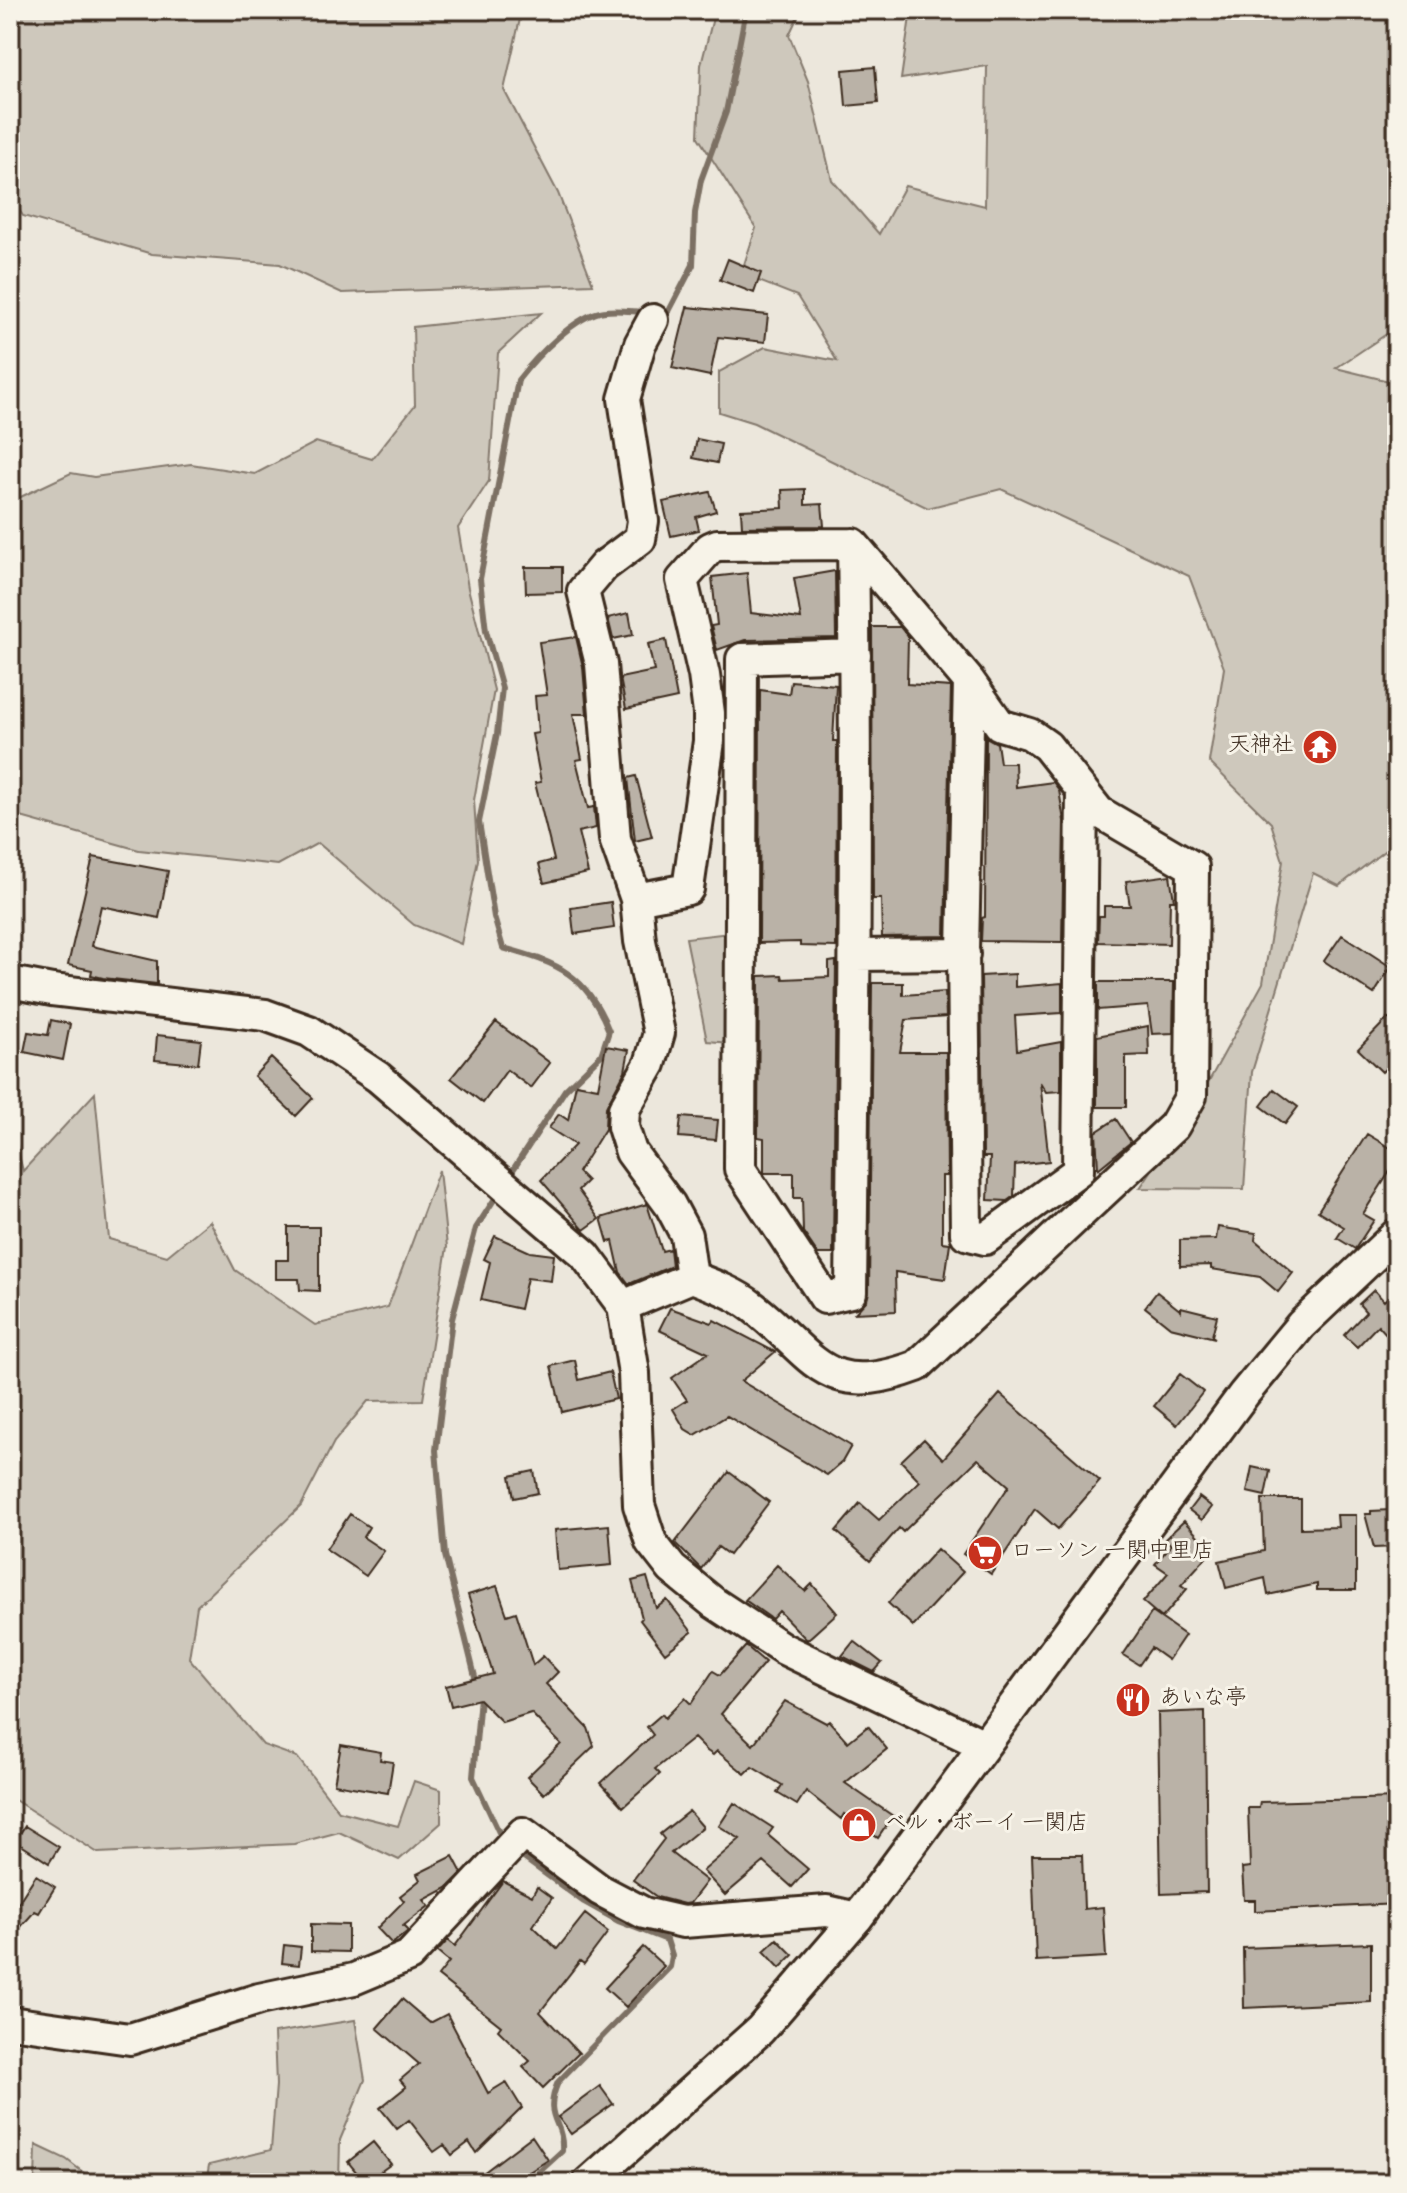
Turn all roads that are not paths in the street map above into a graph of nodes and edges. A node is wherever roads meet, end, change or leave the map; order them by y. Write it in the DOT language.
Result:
graph roads {
  1 [pos="653,320"];
  2 [pos="853,544"];
  3 [pos="855,655"];
  4 [pos="969,681"];
  5 [pos="1082,790"];
  6 [pos="636,899"];
  7 [pos="964,954"];
  8 [pos="855,955"];
  9 [pos="10,982"];
  10 [pos="1397,1234"];
  11 [pos="692,1277"];
  12 [pos="623,1306"];
  13 [pos="982,1744"];
  14 [pos="857,1918"];
  15 [pos="10,2022"];
  16 [pos="588,2183"];
  1 -- 6 [label="street"];
  2 -- 3 [label="street"];
  2 -- 4 [label="street"];
  2 -- 6 [label="street"];
  3 -- 8 [label="street"];
  3 -- 8 [label="street"];
  4 -- 5 [label="street"];
  4 -- 7 [label="street"];
  5 -- 7 [label="street"];
  5 -- 11 [label="street"];
  6 -- 11 [label="street"];
  7 -- 8 [label="street"];
  9 -- 12 [label="street"];
  10 -- 13 [label="street"];
  11 -- 12 [label="street"];
  12 -- 13 [label="street"];
  13 -- 14 [label="street"];
  14 -- 15 [label="street"];
  14 -- 16 [label="street"];
}
